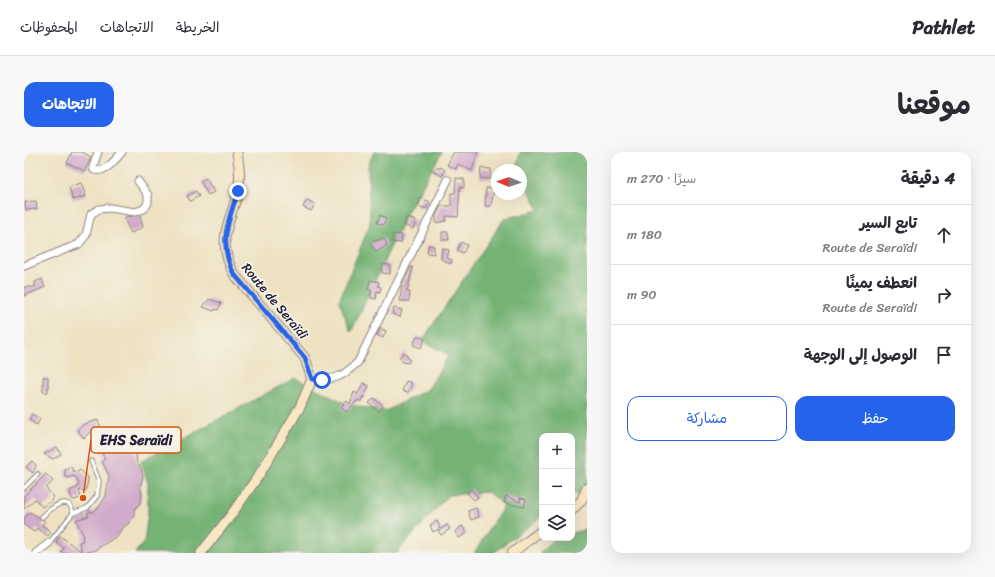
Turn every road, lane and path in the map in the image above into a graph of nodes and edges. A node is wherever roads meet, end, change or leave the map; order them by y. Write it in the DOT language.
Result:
graph roads {
  1 [pos="98,152"];
  2 [pos="122,152"];
  3 [pos="237,152"];
  4 [pos="448,180"];
  5 [pos="138,181"];
  6 [pos="24,266"];
  7 [pos="312,379"];
  8 [pos="91,461"];
  9 [pos="38,474"];
  10 [pos="24,488"];
  11 [pos="587,488"];
  12 [pos="575,507"];
  13 [pos="73,513"];
  14 [pos="42,517"];
  15 [pos="539,532"];
  16 [pos="49,543"];
  17 [pos="36,553"];
  18 [pos="201,553"];
  19 [pos="512,553"];
  1 -- 2 [label="street"];
  3 -- 7 [label="main road, Route de Seraïdi"];
  4 -- 7 [label="street"];
  5 -- 6 [label="street"];
  7 -- 18 [label="main road"];
  8 -- 13 [label="lane"];
  9 -- 10 [label="lane"];
  11 -- 12 [label="main road"];
  13 -- 14 [label="lane"];
  13 -- 16 [label="lane"];
  15 -- 19 [label="main road"];
  16 -- 17 [label="street"];
}
